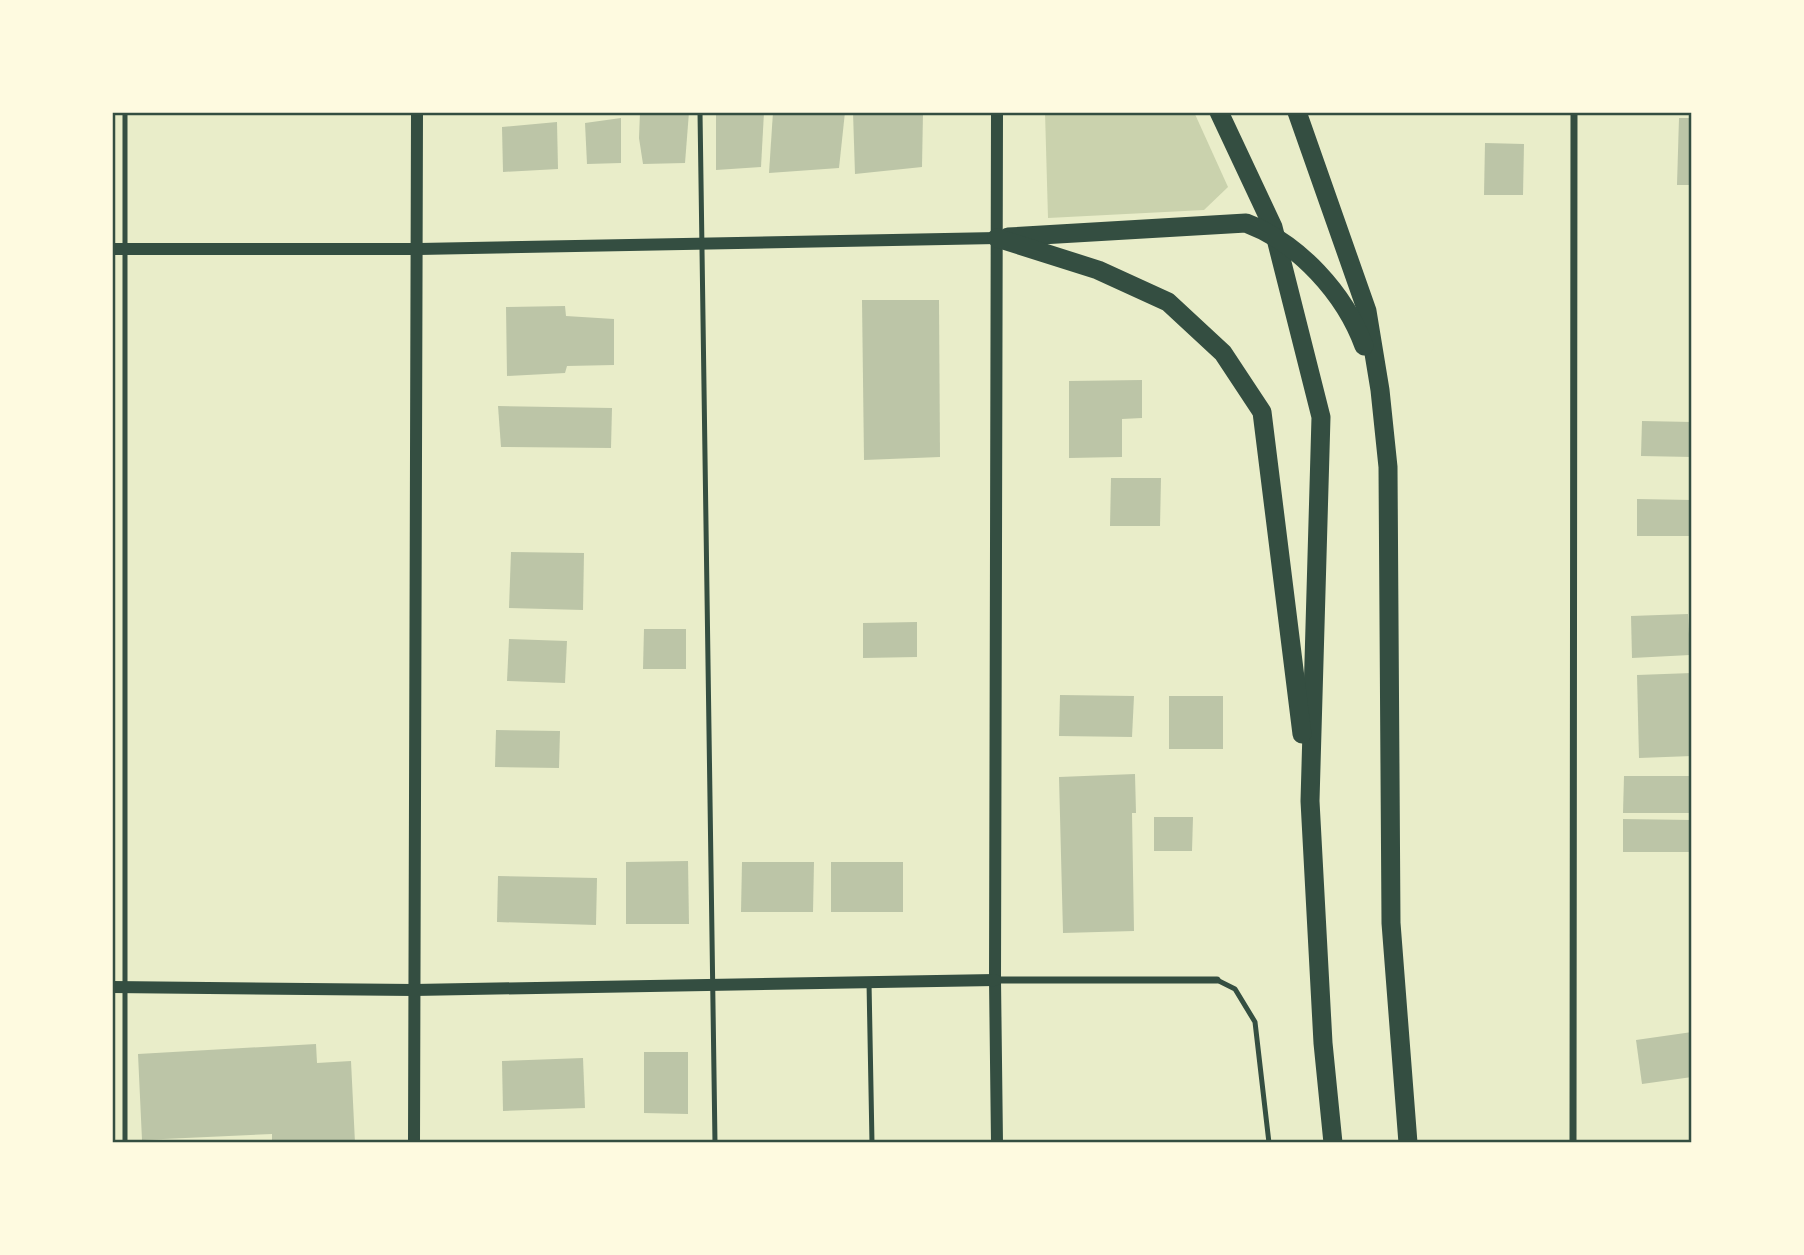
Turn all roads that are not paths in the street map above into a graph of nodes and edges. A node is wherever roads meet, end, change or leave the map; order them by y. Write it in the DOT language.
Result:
graph roads {
  1 [pos="125,112"];
  2 [pos="417,112"];
  3 [pos="701,112"];
  4 [pos="997,112"];
  5 [pos="1219,112"];
  6 [pos="1297,112"];
  7 [pos="1574,112"];
  8 [pos="997,238"];
  9 [pos="1276,238"];
  10 [pos="701,242"];
  11 [pos="118,249"];
  12 [pos="419,249"];
  13 [pos="1381,390"];
  14 [pos="1310,801"];
  15 [pos="995,980"];
  16 [pos="1217,980"];
  17 [pos="869,982"];
  18 [pos="714,985"];
  19 [pos="118,987"];
  20 [pos="414,990"];
  21 [pos="125,1143"];
  22 [pos="414,1143"];
  23 [pos="715,1143"];
  24 [pos="872,1143"];
  25 [pos="997,1143"];
  26 [pos="1269,1143"];
  27 [pos="1333,1143"];
  28 [pos="1408,1143"];
  29 [pos="1573,1143"];
  1 -- 11 [label="lane"];
  2 -- 12 [label="street"];
  3 -- 10 [label="lane"];
  4 -- 8 [label="street"];
  5 -- 9 [label="highway"];
  6 -- 13 [label="highway"];
  7 -- 29 [label="street"];
  8 -- 9 [label="highway"];
  8 -- 10 [label="street"];
  8 -- 14 [label="highway"];
  8 -- 15 [label="street"];
  9 -- 13 [label="highway"];
  9 -- 14 [label="highway"];
  10 -- 12 [label="street"];
  10 -- 18 [label="lane"];
  11 -- 12 [label="street"];
  11 -- 19 [label="lane"];
  12 -- 20 [label="street"];
  13 -- 28 [label="highway"];
  14 -- 27 [label="highway"];
  15 -- 16 [label="street"];
  15 -- 17 [label="street"];
  15 -- 25 [label="street"];
  16 -- 26 [label="lane"];
  17 -- 18 [label="street"];
  17 -- 24 [label="lane"];
  18 -- 20 [label="street"];
  18 -- 23 [label="lane"];
  19 -- 20 [label="street"];
  19 -- 21 [label="lane"];
  20 -- 22 [label="street"];
}
